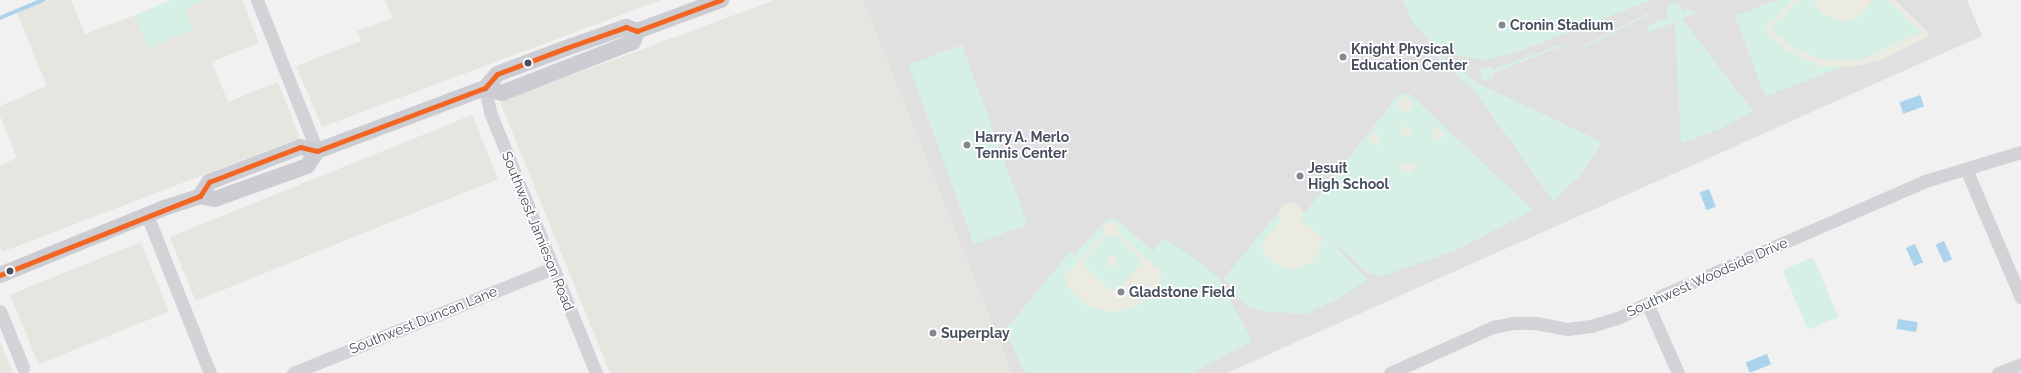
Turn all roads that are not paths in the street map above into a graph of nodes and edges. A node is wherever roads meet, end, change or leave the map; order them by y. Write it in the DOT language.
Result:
graph roads {
  1 [pos="257,0"];
  2 [pos="721,0"];
  3 [pos="485,88"];
  4 [pos="317,151"];
  5 [pos="2021,152"];
  6 [pos="1966,168"];
  7 [pos="147,215"];
  8 [pos="553,268"];
  9 [pos="0,275"];
  10 [pos="2021,298"];
  11 [pos="1648,305"];
  12 [pos="0,311"];
  13 [pos="2021,364"];
  14 [pos="23,368"];
  15 [pos="210,373"];
  16 [pos="293,373"];
  17 [pos="596,373"];
  18 [pos="1390,373"];
  19 [pos="1678,373"];
  20 [pos="1998,373"];
  1 -- 4 [label="street"];
  2 -- 3 [label="main road"];
  3 -- 4 [label="main road"];
  3 -- 8 [label="street, Southwest Jamieson Road"];
  4 -- 7 [label="main road"];
  5 -- 6 [label="street, Southwest Woodside Drive"];
  6 -- 10 [label="street"];
  6 -- 11 [label="street, Southwest Woodside Drive"];
  7 -- 9 [label="main road"];
  7 -- 15 [label="street"];
  8 -- 16 [label="street, Southwest Duncan Lane"];
  8 -- 17 [label="street, Southwest Jamieson Road"];
  11 -- 18 [label="street, Southwest Woodside Drive"];
  11 -- 19 [label="street"];
  12 -- 14 [label="street"];
  13 -- 20 [label="street"];
}
